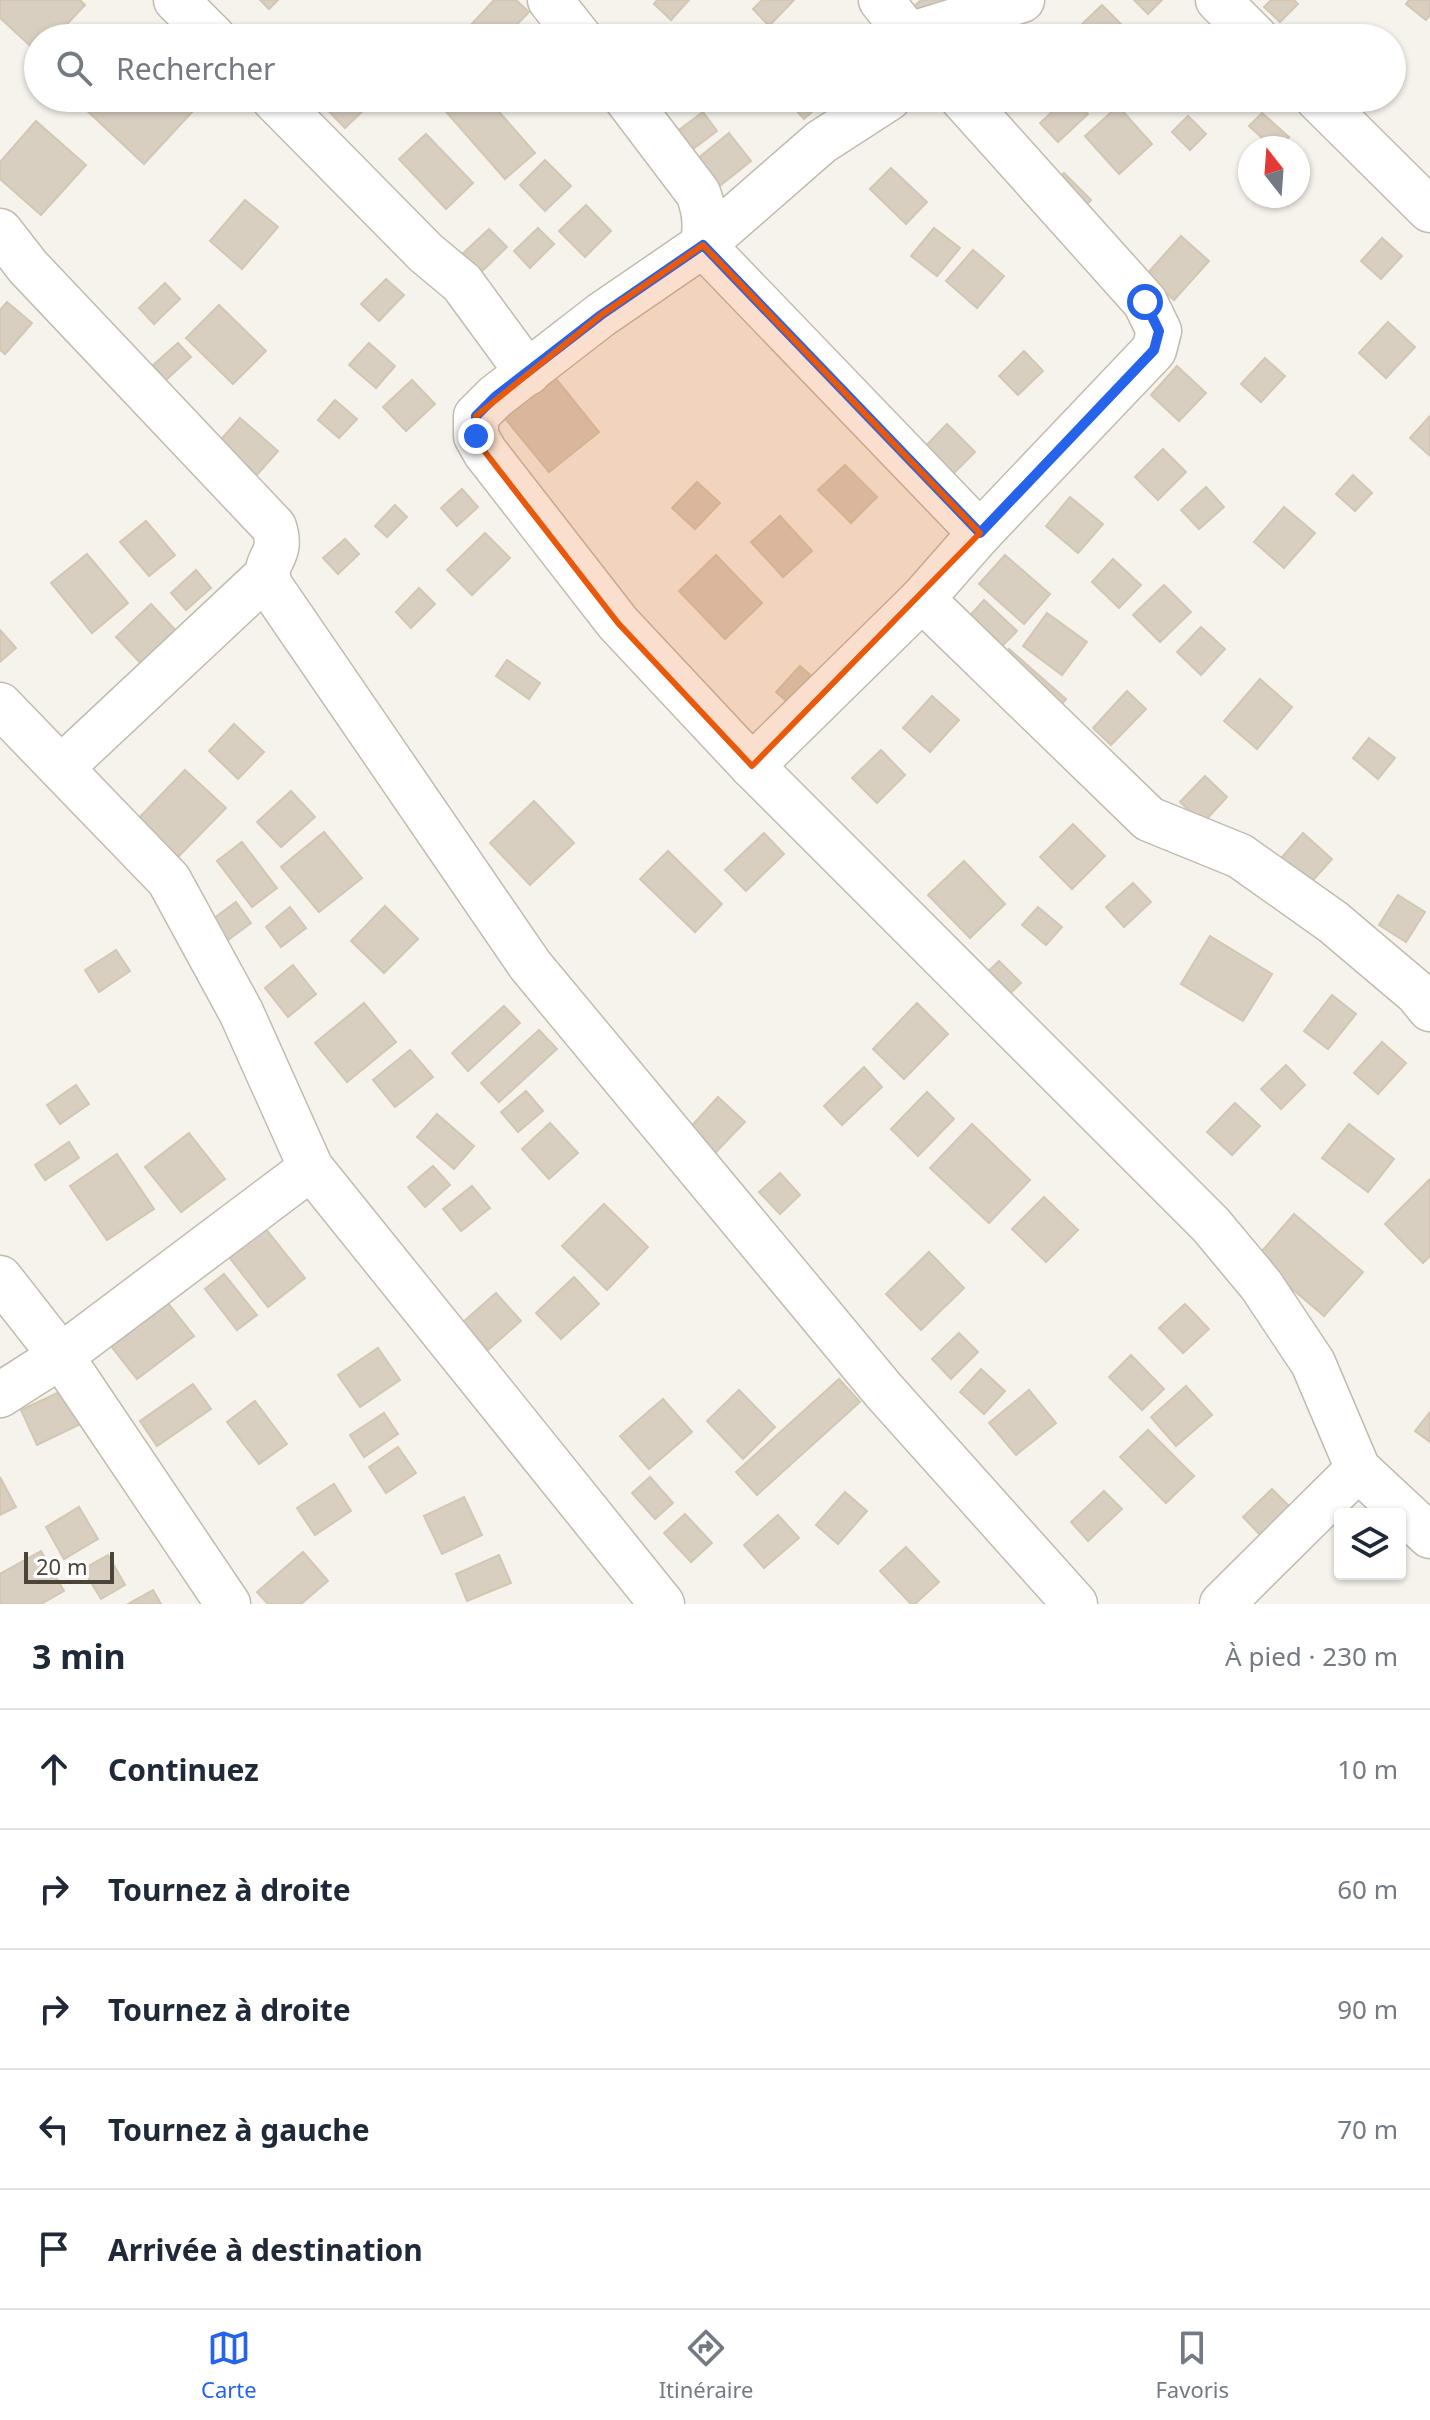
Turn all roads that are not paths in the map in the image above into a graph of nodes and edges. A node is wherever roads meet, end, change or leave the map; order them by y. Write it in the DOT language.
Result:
graph roads {
  1 [pos="176,0"];
  2 [pos="550,0"];
  3 [pos="881,0"];
  4 [pos="1022,0"];
  5 [pos="1218,0"];
  6 [pos="200,24"];
  7 [pos="569,24"];
  8 [pos="900,24"];
  9 [pos="947,24"];
  10 [pos="1242,24"];
  11 [pos="287,112"];
  12 [pos="637,112"];
  13 [pos="867,112"];
  14 [pos="975,112"];
  15 [pos="1331,112"];
  16 [pos="1430,210"];
  17 [pos="0,231"];
  18 [pos="703,245"];
  19 [pos="528,373"];
  20 [pos="980,533"];
  21 [pos="266,576"];
  22 [pos="922,599"];
  23 [pos="0,705"];
  24 [pos="752,766"];
  25 [pos="61,768"];
  26 [pos="1430,1009"];
  27 [pos="311,1168"];
  28 [pos="0,1278"];
  29 [pos="61,1356"];
  30 [pos="0,1395"];
  31 [pos="1358,1469"];
  32 [pos="1430,1536"];
  33 [pos="228,1604"];
  34 [pos="662,1604"];
  35 [pos="1075,1604"];
  36 [pos="1222,1604"];
  1 -- 6 [label="street"];
  2 -- 7 [label="street"];
  3 -- 8 [label="street"];
  4 -- 9 [label="street"];
  5 -- 10 [label="street"];
  11 -- 19 [label="street"];
  12 -- 18 [label="street"];
  13 -- 18 [label="street"];
  14 -- 20 [label="street"];
  15 -- 16 [label="street"];
  17 -- 21 [label="street"];
  18 -- 19 [label="street"];
  18 -- 20 [label="street"];
  19 -- 24 [label="street"];
  20 -- 22 [label="street"];
  21 -- 25 [label="street"];
  21 -- 35 [label="street"];
  22 -- 24 [label="street"];
  22 -- 26 [label="street"];
  23 -- 25 [label="street"];
  24 -- 31 [label="street"];
  25 -- 27 [label="street"];
  27 -- 29 [label="street"];
  27 -- 34 [label="street"];
  28 -- 29 [label="street"];
  29 -- 30 [label="street"];
  29 -- 33 [label="street"];
  31 -- 32 [label="street"];
  31 -- 36 [label="street"];
}
